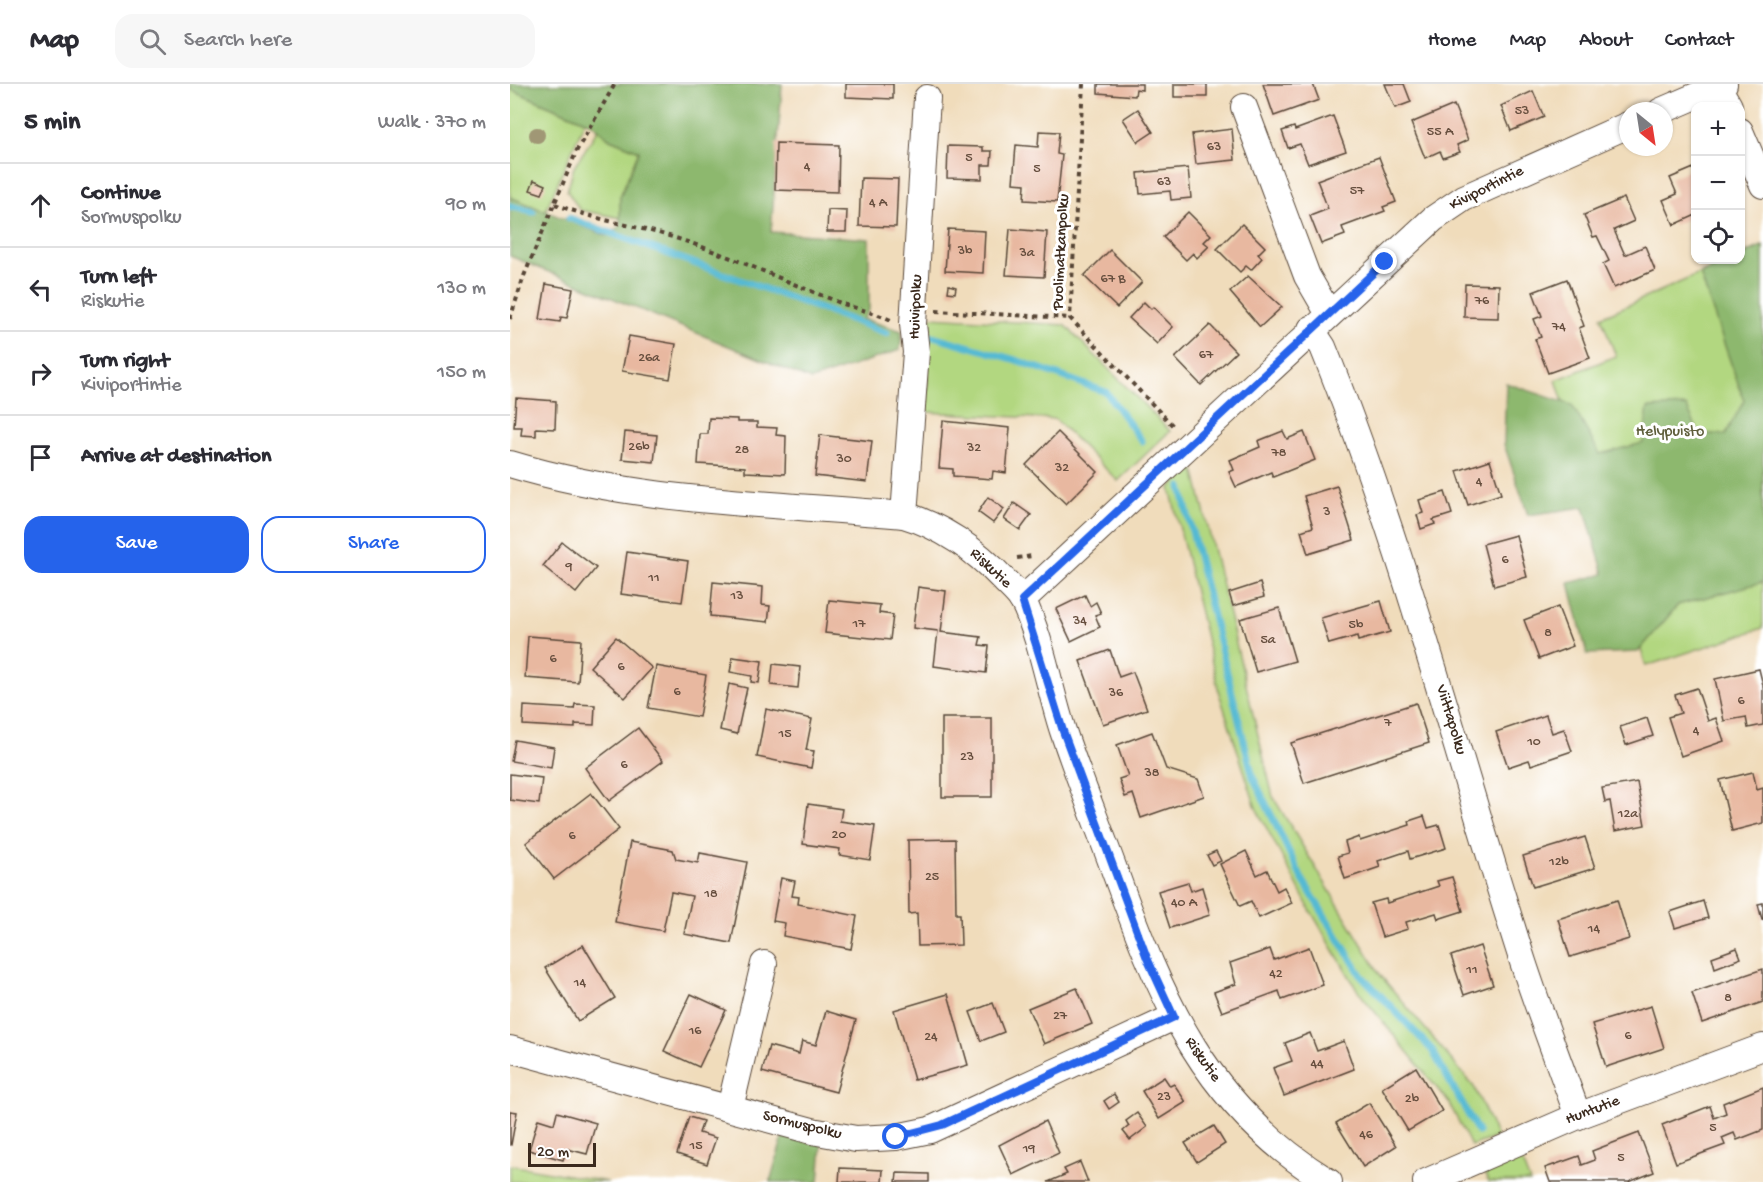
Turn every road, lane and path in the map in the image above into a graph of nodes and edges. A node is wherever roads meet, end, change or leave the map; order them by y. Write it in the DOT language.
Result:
graph roads {
  1 [pos="615,84"];
  2 [pos="1083,84"];
  3 [pos="1723,92"];
  4 [pos="927,98"];
  5 [pos="1244,107"];
  6 [pos="1673,107"];
  7 [pos="1619,129"];
  8 [pos="1745,144"];
  9 [pos="1763,185"];
  10 [pos="555,204"];
  11 [pos="915,317"];
  12 [pos="1070,318"];
  13 [pos="510,319"];
  14 [pos="1320,321"];
  15 [pos="1191,445"];
  16 [pos="510,464"];
  17 [pos="904,515"];
  18 [pos="1022,600"];
  19 [pos="764,964"];
  20 [pos="1174,1017"];
  21 [pos="1763,1047"];
  22 [pos="510,1049"];
  23 [pos="730,1108"];
  24 [pos="1578,1116"];
  25 [pos="1329,1182"];
  26 [pos="1426,1182"];
  1 -- 10 [label="path"];
  2 -- 12 [label="path, Puolimatkanpolku"];
  3 -- 6 [label="street"];
  4 -- 11 [label="street, Huivipolku"];
  5 -- 14 [label="street, Viittapolku"];
  7 -- 14 [label="street, Kiviportintie"];
  8 -- 9 [label="street"];
  10 -- 11 [label="path"];
  10 -- 13 [label="path"];
  11 -- 12 [label="path"];
  11 -- 17 [label="street, Huivipolku"];
  12 -- 15 [label="path, Puolimatkanpolku"];
  14 -- 15 [label="street, Kiviportintie"];
  14 -- 24 [label="street, Viittapolku"];
  15 -- 18 [label="street, Kiviportintie"];
  16 -- 17 [label="street, Riskutie"];
  17 -- 18 [label="street, Riskutie"];
  18 -- 20 [label="street, Riskutie"];
  19 -- 23 [label="street"];
  20 -- 23 [label="street, Sormuspolku"];
  20 -- 25 [label="street, Riskutie"];
  21 -- 24 [label="street, Huntutie"];
  22 -- 23 [label="street, Sormuspolku"];
  24 -- 26 [label="street, Huntutie"];
}
